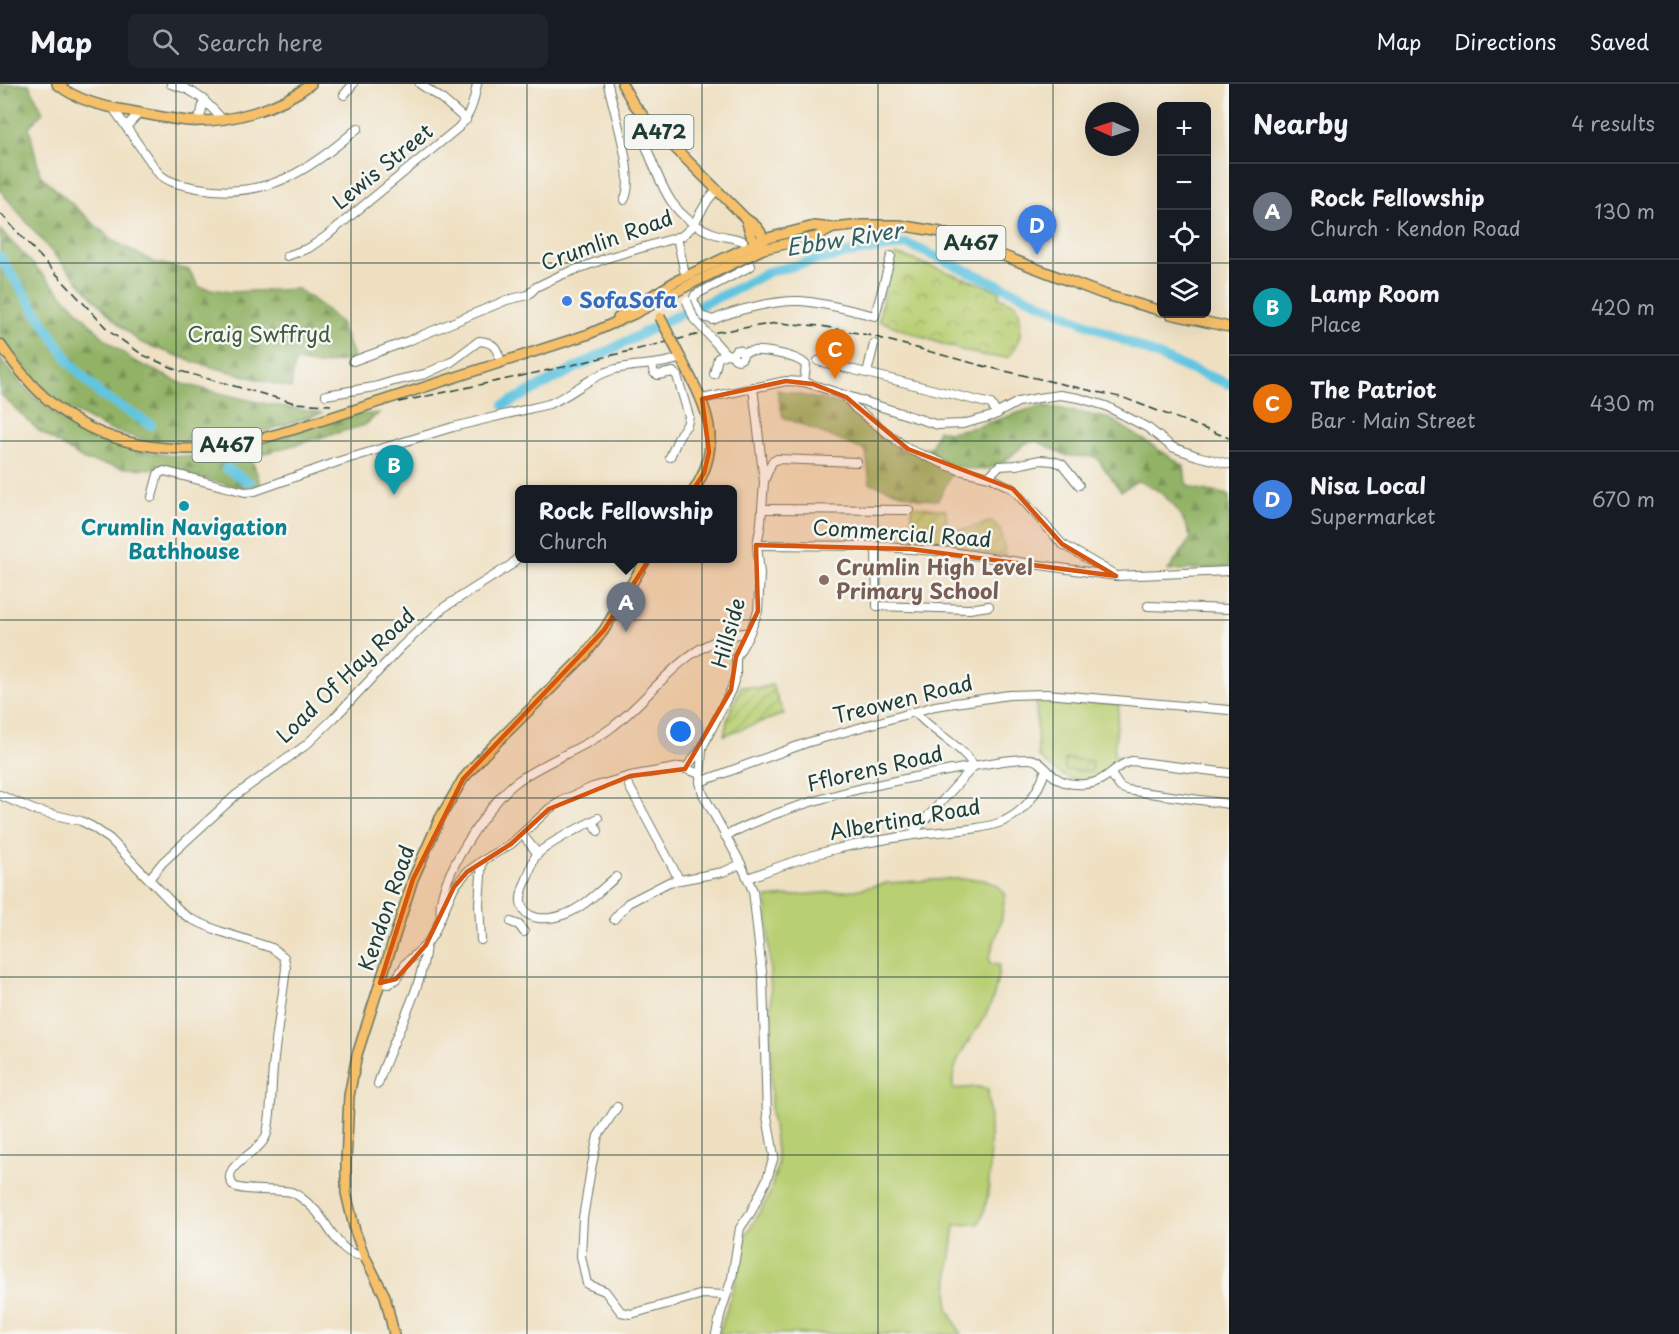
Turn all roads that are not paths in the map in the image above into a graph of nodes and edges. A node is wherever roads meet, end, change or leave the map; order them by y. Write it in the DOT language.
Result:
graph roads {
  1 [pos="57,84"];
  2 [pos="171,84"];
  3 [pos="311,84"];
  4 [pos="352,84"];
  5 [pos="420,84"];
  6 [pos="477,84"];
  7 [pos="608,84"];
  8 [pos="622,84"];
  9 [pos="344,94"];
  10 [pos="204,99"];
  11 [pos="113,108"];
  12 [pos="139,113"];
  13 [pos="221,118"];
  14 [pos="466,120"];
  15 [pos="196,121"];
  16 [pos="126,127"];
  17 [pos="358,128"];
  18 [pos="643,140"];
  19 [pos="717,189"];
  20 [pos="624,200"];
  21 [pos="746,219"];
  22 [pos="694,224"];
  23 [pos="756,225"];
  24 [pos="833,228"];
  25 [pos="785,233"];
  26 [pos="677,237"];
  27 [pos="742,241"];
  28 [pos="759,241"];
  29 [pos="763,249"];
  30 [pos="287,256"];
  31 [pos="891,256"];
  32 [pos="751,266"];
  33 [pos="684,270"];
  34 [pos="688,298"];
  35 [pos="651,301"];
  36 [pos="1157,310"];
  37 [pos="1188,318"];
  38 [pos="1229,327"];
  39 [pos="0,344"];
  40 [pos="874,344"];
  41 [pos="729,355"];
  42 [pos="681,358"];
  43 [pos="818,361"];
  44 [pos="353,362"];
  45 [pos="501,362"];
  46 [pos="652,366"];
  47 [pos="867,373"];
  48 [pos="714,374"];
  49 [pos="804,382"];
  50 [pos="753,387"];
  51 [pos="326,394"];
  52 [pos="846,397"];
  53 [pos="702,399"];
  54 [pos="997,414"];
  55 [pos="670,457"];
  56 [pos="857,462"];
  57 [pos="1229,464"];
  58 [pos="989,476"];
  59 [pos="764,482"];
  60 [pos="696,485"];
  61 [pos="1079,485"];
  62 [pos="152,497"];
  63 [pos="762,509"];
  64 [pos="909,510"];
  65 [pos="756,545"];
  66 [pos="876,546"];
  67 [pos="515,560"];
  68 [pos="644,563"];
  69 [pos="1229,571"];
  70 [pos="1116,576"];
  71 [pos="989,606"];
  72 [pos="1148,606"];
  73 [pos="1229,609"];
  74 [pos="750,632"];
  75 [pos="1229,710"];
  76 [pos="915,712"];
  77 [pos="702,748"];
  78 [pos="974,766"];
  79 [pos="686,769"];
  80 [pos="1046,769"];
  81 [pos="1229,773"];
  82 [pos="1111,774"];
  83 [pos="700,778"];
  84 [pos="629,786"];
  85 [pos="0,795"];
  86 [pos="1229,804"];
  87 [pos="598,831"];
  88 [pos="522,834"];
  89 [pos="911,835"];
  90 [pos="725,836"];
  91 [pos="538,854"];
  92 [pos="482,861"];
  93 [pos="741,864"];
  94 [pos="616,877"];
  95 [pos="150,878"];
  96 [pos="748,878"];
  97 [pos="679,879"];
  98 [pos="441,914"];
  99 [pos="529,914"];
  100 [pos="614,919"];
  101 [pos="511,922"];
  102 [pos="481,940"];
  103 [pos="426,945"];
  104 [pos="380,983"];
  105 [pos="378,1084"];
  106 [pos="617,1107"];
  107 [pos="364,1255"];
  108 [pos="726,1295"];
  109 [pos="394,1334"];
  110 [pos="716,1334"];
  1 -- 11 [label="main road"];
  2 -- 10 [label="street"];
  3 -- 13 [label="main road"];
  4 -- 9 [label="street"];
  5 -- 14 [label="street"];
  6 -- 14 [label="street"];
  7 -- 20 [label="street"];
  8 -- 19 [label="main road, A472"];
  10 -- 13 [label="street"];
  10 -- 15 [label="street"];
  11 -- 12 [label="main road"];
  11 -- 16 [label="street"];
  12 -- 15 [label="main road"];
  12 -- 16 [label="street"];
  13 -- 15 [label="main road"];
  14 -- 30 [label="street, Lewis Street"];
  16 -- 17 [label="street"];
  18 -- 22 [label="street"];
  19 -- 21 [label="main road, A472"];
  19 -- 22 [label="street, Crumlin Road"];
  21 -- 23 [label="main road, A472"];
  21 -- 28 [label="main road, A472"];
  22 -- 26 [label="street, Crumlin Road"];
  22 -- 27 [label="street"];
  23 -- 25 [label="main road"];
  23 -- 28 [label="main road, A472"];
  24 -- 25 [label="main road, A467"];
  24 -- 29 [label="main road, A467"];
  24 -- 36 [label="main road, A467"];
  25 -- 28 [label="main road, A467"];
  26 -- 33 [label="street"];
  26 -- 44 [label="street, Crumlin Road"];
  28 -- 29 [label="main road, A472"];
  28 -- 35 [label="main road, A467"];
  29 -- 35 [label="main road, A467"];
  31 -- 34 [label="street"];
  32 -- 34 [label="street"];
  34 -- 41 [label="street, bridge"];
  35 -- 42 [label="main road, bridge"];
  35 -- 45 [label="main road, A467"];
  37 -- 38 [label="main road"];
  39 -- 45 [label="main road, A467"];
  40 -- 47 [label="street"];
  41 -- 48 [label="street"];
  41 -- 49 [label="street"];
  42 -- 46 [label="street"];
  42 -- 53 [label="main road"];
  43 -- 47 [label="street"];
  45 -- 51 [label="street"];
  46 -- 55 [label="street"];
  46 -- 62 [label="street"];
  47 -- 54 [label="street"];
  49 -- 50 [label="street"];
  49 -- 52 [label="street"];
  50 -- 53 [label="street"];
  50 -- 59 [label="street, Hillside"];
  52 -- 54 [label="street"];
  52 -- 58 [label="street"];
  53 -- 60 [label="main road"];
  54 -- 57 [label="street"];
  56 -- 59 [label="street"];
  58 -- 61 [label="street"];
  58 -- 70 [label="street"];
  59 -- 63 [label="street, Hillside"];
  63 -- 64 [label="street"];
  63 -- 65 [label="street, Hillside"];
  65 -- 66 [label="street, Commercial Road"];
  65 -- 74 [label="street, Hillside"];
  66 -- 70 [label="street, Commercial Road"];
  66 -- 71 [label="street"];
  67 -- 95 [label="street, Load Of Hay Road"];
  68 -- 104 [label="main road, Kendon Road"];
  69 -- 70 [label="street, Commercial Road"];
  72 -- 73 [label="street"];
  74 -- 77 [label="street, Hillside"];
  74 -- 98 [label="street"];
  75 -- 76 [label="street, Treowen Road"];
  76 -- 78 [label="street"];
  76 -- 83 [label="street, Treowen Road"];
  77 -- 79 [label="street"];
  77 -- 83 [label="street, Hillside"];
  78 -- 80 [label="street, Fflorens Road"];
  78 -- 89 [label="street"];
  78 -- 90 [label="street, Fflorens Road"];
  79 -- 83 [label="street"];
  79 -- 88 [label="street"];
  80 -- 82 [label="street"];
  80 -- 89 [label="street, Albertina Road"];
  81 -- 82 [label="street"];
  82 -- 86 [label="street"];
  83 -- 90 [label="street"];
  84 -- 97 [label="street"];
  85 -- 95 [label="street"];
  87 -- 91 [label="street"];
  88 -- 91 [label="street"];
  88 -- 92 [label="street"];
  89 -- 96 [label="street, Albertina Road"];
  90 -- 93 [label="street"];
  91 -- 99 [label="street"];
  92 -- 98 [label="street"];
  92 -- 102 [label="street"];
  93 -- 96 [label="street"];
  93 -- 97 [label="street"];
  94 -- 99 [label="street"];
  95 -- 107 [label="street"];
  96 -- 108 [label="street"];
  97 -- 100 [label="street"];
  98 -- 103 [label="street"];
  99 -- 101 [label="street"];
  103 -- 104 [label="street"];
  103 -- 105 [label="street"];
  104 -- 107 [label="main road, Kendon Road"];
  106 -- 108 [label="street"];
  107 -- 109 [label="main road, Kendon Road"];
  108 -- 110 [label="street"];
}
